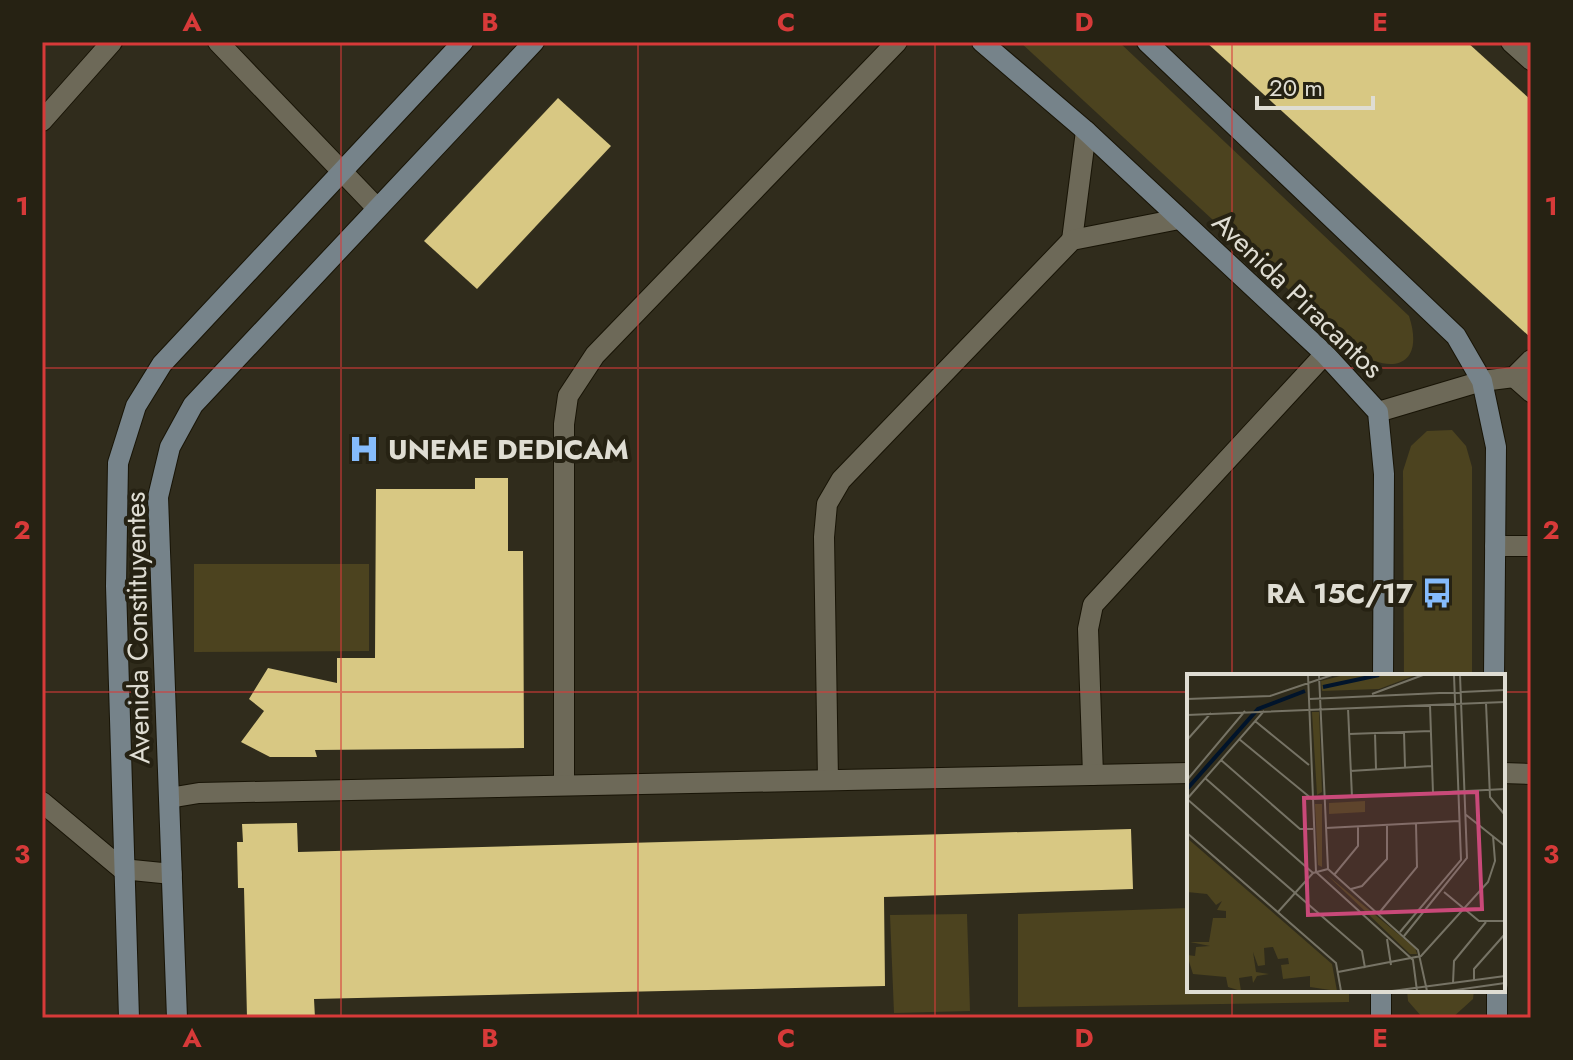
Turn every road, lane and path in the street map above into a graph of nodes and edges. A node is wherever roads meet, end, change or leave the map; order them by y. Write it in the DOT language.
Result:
graph roads {
  1 [pos="112,42"];
  2 [pos="218,42"];
  3 [pos="463,42"];
  4 [pos="534,42"];
  5 [pos="897,42"];
  6 [pos="982,42"];
  7 [pos="1147,42"];
  8 [pos="1511,42"];
  9 [pos="1531,60"];
  10 [pos="42,121"];
  11 [pos="1086,131"];
  12 [pos="342,169"];
  13 [pos="376,207"];
  14 [pos="1179,219"];
  15 [pos="1072,240"];
  16 [pos="1325,354"];
  17 [pos="1531,360"];
  18 [pos="1514,377"];
  19 [pos="1482,381"];
  20 [pos="1531,392"];
  21 [pos="1378,412"];
  22 [pos="1495,546"];
  23 [pos="1531,546"];
  24 [pos="1383,674"];
  25 [pos="1494,674"];
  26 [pos="1187,773"];
  27 [pos="1505,773"];
  28 [pos="1531,774"];
  29 [pos="1093,775"];
  30 [pos="828,780"];
  31 [pos="564,785"];
  32 [pos="169,798"];
  33 [pos="42,802"];
  34 [pos="122,869"];
  35 [pos="172,874"];
  36 [pos="1381,992"];
  37 [pos="1497,992"];
  38 [pos="129,1018"];
  39 [pos="177,1018"];
  40 [pos="1381,1018"];
  41 [pos="1497,1018"];
  1 -- 10 [label="street"];
  2 -- 12 [label="street"];
  3 -- 12 [label="street, Avenida Constituyentes"];
  4 -- 13 [label="street, Avenida Constituyentes"];
  5 -- 31 [label="street"];
  6 -- 11 [label="street, Avenida Piracantos"];
  7 -- 19 [label="street"];
  8 -- 9 [label="street"];
  11 -- 14 [label="street, Avenida Piracantos"];
  11 -- 15 [label="street"];
  12 -- 13 [label="street"];
  12 -- 34 [label="street, Avenida Constituyentes"];
  13 -- 32 [label="street, Avenida Constituyentes"];
  14 -- 15 [label="street"];
  14 -- 16 [label="street, Avenida Piracantos"];
  15 -- 30 [label="street"];
  16 -- 21 [label="street, Avenida Piracantos"];
  16 -- 29 [label="street"];
  17 -- 18 [label="street"];
  18 -- 19 [label="street"];
  18 -- 20 [label="street"];
  19 -- 21 [label="street"];
  19 -- 22 [label="street"];
  21 -- 24 [label="street, Avenida Piracantos"];
  22 -- 23 [label="street"];
  22 -- 25 [label="street"];
  26 -- 29 [label="street"];
  27 -- 28 [label="street"];
  29 -- 30 [label="street"];
  30 -- 31 [label="street"];
  31 -- 32 [label="street"];
  32 -- 35 [label="street, Avenida Constituyentes"];
  33 -- 34 [label="street"];
  34 -- 35 [label="street"];
  34 -- 38 [label="street, Avenida Constituyentes"];
  35 -- 39 [label="street, Avenida Constituyentes"];
  36 -- 40 [label="street"];
  37 -- 41 [label="street"];
}
